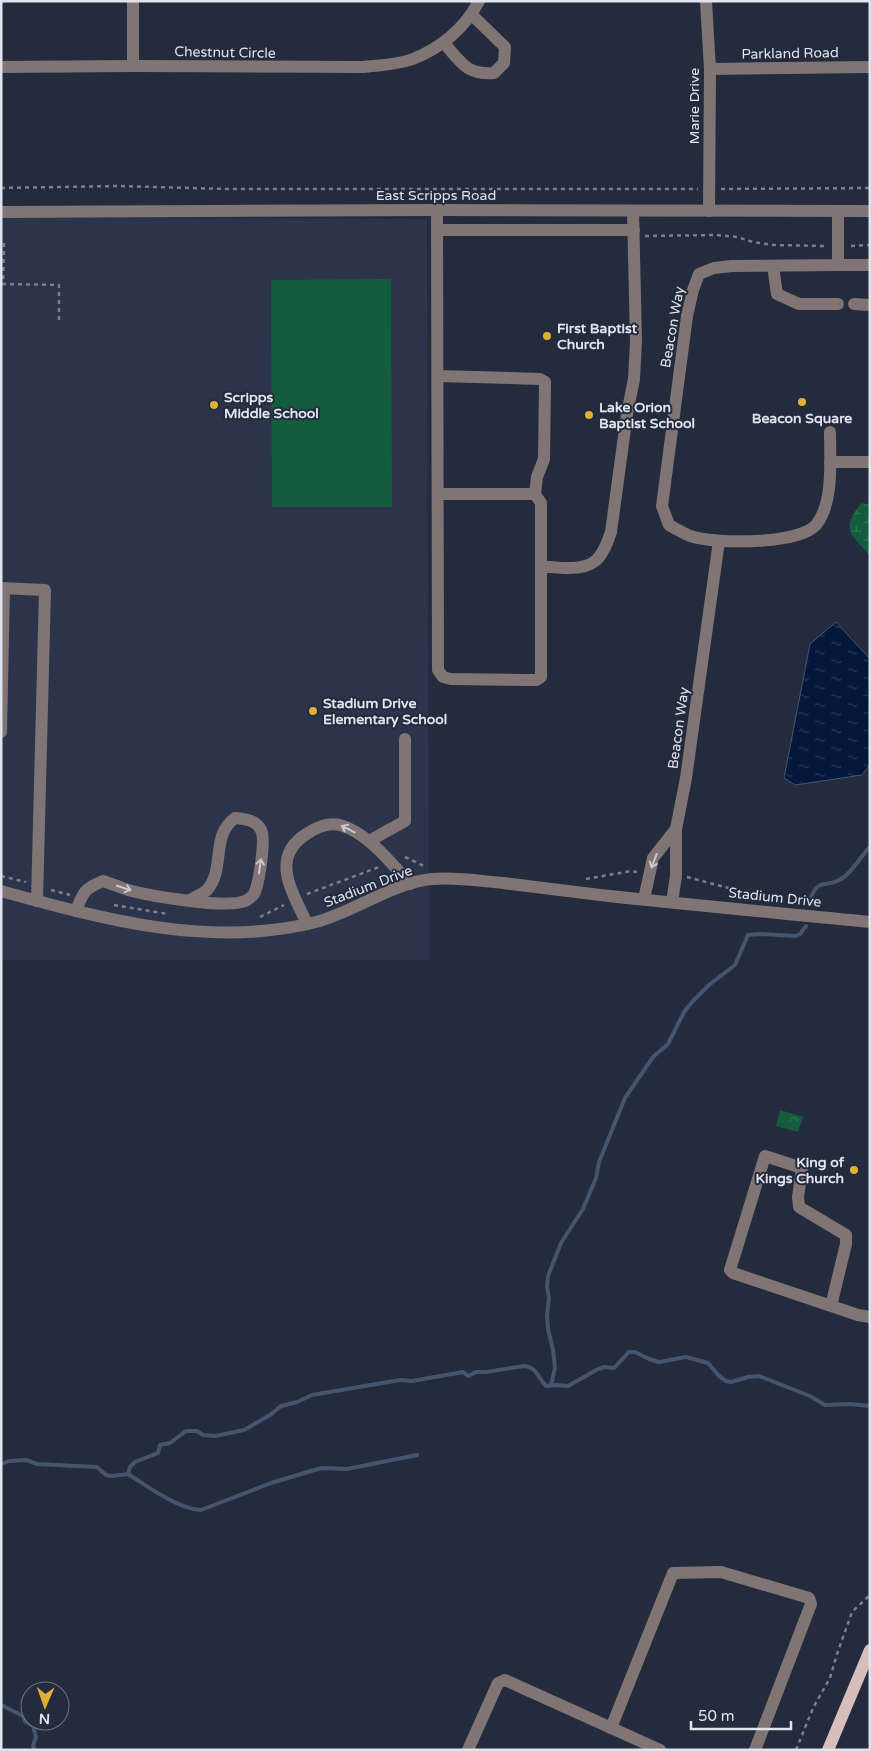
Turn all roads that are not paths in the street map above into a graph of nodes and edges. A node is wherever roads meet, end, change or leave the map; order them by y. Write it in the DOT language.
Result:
graph roads {
  1 [pos="133,1"];
  2 [pos="479,1"];
  3 [pos="706,1"];
  4 [pos="472,15"];
  5 [pos="444,43"];
  6 [pos="133,66"];
  7 [pos="1,67"];
  8 [pos="870,67"];
  9 [pos="710,69"];
  10 [pos="437,210"];
  11 [pos="633,211"];
  12 [pos="709,211"];
  13 [pos="838,211"];
  14 [pos="870,211"];
  15 [pos="1,212"];
  16 [pos="438,230"];
  17 [pos="634,233"];
  18 [pos="838,265"];
  19 [pos="773,266"];
  20 [pos="870,266"];
  21 [pos="838,304"];
  22 [pos="854,304"];
  23 [pos="870,305"];
  24 [pos="438,376"];
  25 [pos="830,432"];
  26 [pos="830,462"];
  27 [pos="870,462"];
  28 [pos="438,494"];
  29 [pos="536,494"];
  30 [pos="719,541"];
  31 [pos="541,567"];
  32 [pos="3,588"];
  33 [pos="1,732"];
  34 [pos="405,739"];
  35 [pos="676,829"];
  36 [pos="369,841"];
  37 [pos="410,884"];
  38 [pos="1,891"];
  39 [pos="644,899"];
  40 [pos="190,900"];
  41 [pos="38,901"];
  42 [pos="672,902"];
  43 [pos="76,911"];
  44 [pos="870,922"];
  45 [pos="307,924"];
  46 [pos="831,1306"];
  47 [pos="870,1317"];
  48 [pos="870,1650"];
  49 [pos="612,1728"];
  50 [pos="468,1750"];
  51 [pos="660,1750"];
  52 [pos="754,1750"];
  53 [pos="828,1750"];
  1 -- 6 [label="street"];
  2 -- 4 [label="street, Chestnut Circle"];
  3 -- 9 [label="street, Marie Drive"];
  4 -- 5 [label="street, Chestnut Circle"];
  4 -- 5 [label="street"];
  5 -- 6 [label="street, Chestnut Circle"];
  6 -- 7 [label="street, Chestnut Circle"];
  8 -- 9 [label="street, Parkland Road"];
  9 -- 12 [label="street, Marie Drive"];
  10 -- 11 [label="street, East Scripps Road"];
  10 -- 15 [label="street, East Scripps Road"];
  10 -- 16 [label="street"];
  11 -- 12 [label="street, East Scripps Road"];
  11 -- 17 [label="street"];
  12 -- 13 [label="street, East Scripps Road"];
  13 -- 14 [label="street, East Scripps Road"];
  13 -- 18 [label="street"];
  16 -- 17 [label="street"];
  16 -- 24 [label="street"];
  17 -- 31 [label="street"];
  18 -- 19 [label="street, Beacon Way"];
  18 -- 20 [label="street, Beacon Way"];
  19 -- 21 [label="street"];
  19 -- 30 [label="street, Beacon Way"];
  22 -- 23 [label="street"];
  24 -- 28 [label="street"];
  24 -- 29 [label="street"];
  25 -- 26 [label="street, Beacon Way"];
  26 -- 27 [label="street"];
  26 -- 30 [label="street, Beacon Way"];
  28 -- 29 [label="street"];
  28 -- 31 [label="street"];
  29 -- 31 [label="street"];
  30 -- 35 [label="street, Beacon Way"];
  32 -- 33 [label="street"];
  32 -- 41 [label="street"];
  34 -- 36 [label="street"];
  35 -- 39 [label="street, Beacon Way, one-way"];
  35 -- 42 [label="street, Beacon Way"];
  36 -- 37 [label="street"];
  36 -- 45 [label="street, one-way"];
  37 -- 39 [label="street, Stadium Drive"];
  37 -- 45 [label="street, Stadium Drive"];
  38 -- 41 [label="street, Stadium Drive"];
  39 -- 42 [label="street, Stadium Drive"];
  40 -- 40 [label="street, one-way"];
  43 -- 40 [label="street, one-way"];
  41 -- 43 [label="street, Stadium Drive"];
  42 -- 44 [label="street, Stadium Drive"];
  43 -- 45 [label="street, Stadium Drive"];
  46 -- 46 [label="street"];
  46 -- 47 [label="street"];
  48 -- 53 [label="main road"];
  49 -- 50 [label="street"];
  49 -- 51 [label="street"];
  49 -- 52 [label="street"];
}
